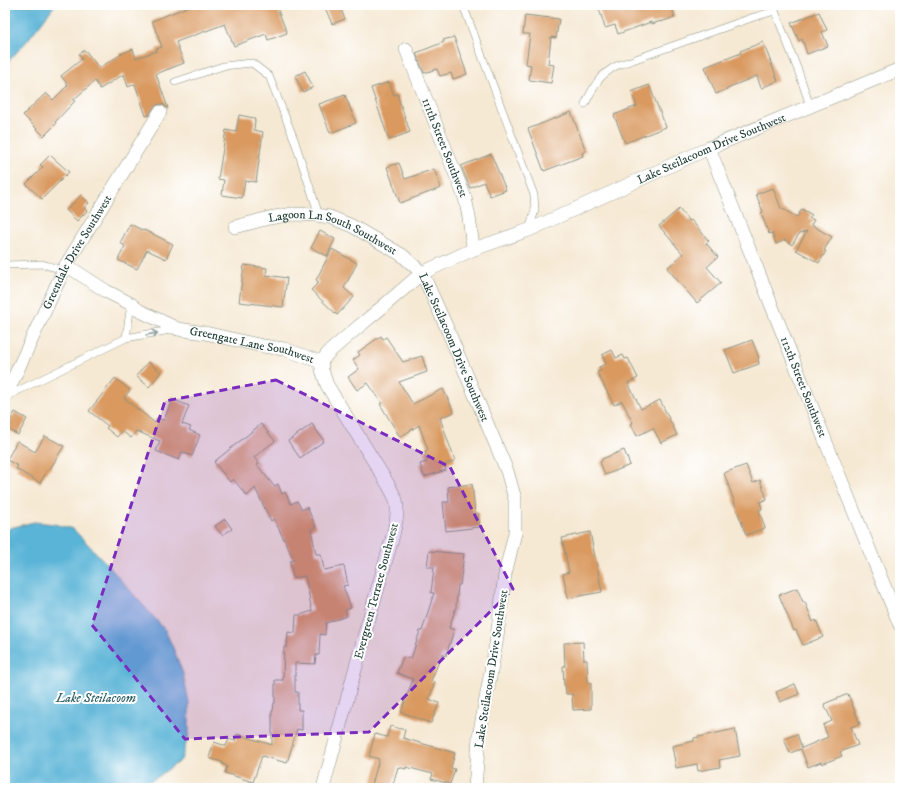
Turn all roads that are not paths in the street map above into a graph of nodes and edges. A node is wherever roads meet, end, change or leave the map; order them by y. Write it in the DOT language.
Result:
graph roads {
  1 [pos="463,5"];
  2 [pos="406,49"];
  3 [pos="900,69"];
  4 [pos="176,82"];
  5 [pos="585,104"];
  6 [pos="810,106"];
  7 [pos="160,112"];
  8 [pos="709,148"];
  9 [pos="319,215"];
  10 [pos="235,227"];
  11 [pos="529,230"];
  12 [pos="474,249"];
  13 [pos="5,265"];
  14 [pos="64,268"];
  15 [pos="422,273"];
  16 [pos="131,304"];
  17 [pos="178,329"];
  18 [pos="126,338"];
  19 [pos="321,362"];
  20 [pos="5,397"];
  21 [pos="900,625"];
  22 [pos="323,788"];
  23 [pos="475,788"];
  1 -- 11 [label="lane"];
  2 -- 12 [label="street, 111th Street Southwest"];
  3 -- 6 [label="street, Lake Steilacoom Drive Southwest"];
  4 -- 9 [label="lane"];
  5 -- 6 [label="lane"];
  6 -- 8 [label="street, Lake Steilacoom Drive Southwest"];
  7 -- 14 [label="street, Greendale Drive Southwest"];
  8 -- 11 [label="street, Lake Steilacoom Drive Southwest"];
  8 -- 21 [label="street, 112th Street Southwest"];
  9 -- 10 [label="street, Lagoon Ln South Southwest"];
  9 -- 15 [label="street, Lagoon Ln South Southwest"];
  11 -- 12 [label="street, Lake Steilacoom Drive Southwest"];
  12 -- 15 [label="street, Lake Steilacoom Drive Southwest"];
  13 -- 14 [label="lane"];
  14 -- 16 [label="street, Greengate Lane Southwest"];
  14 -- 20 [label="street, Greendale Drive Southwest"];
  15 -- 19 [label="street, Greengate Lane Southwest"];
  15 -- 23 [label="street, Lake Steilacoom Drive Southwest"];
  16 -- 17 [label="street, Greengate Lane Southwest"];
  16 -- 18 [label="lane"];
  18 -- 17 [label="lane, one-way"];
  17 -- 19 [label="street, Greengate Lane Southwest"];
  18 -- 20 [label="lane"];
  19 -- 22 [label="street, Evergreen Terrace Southwest"];
}
